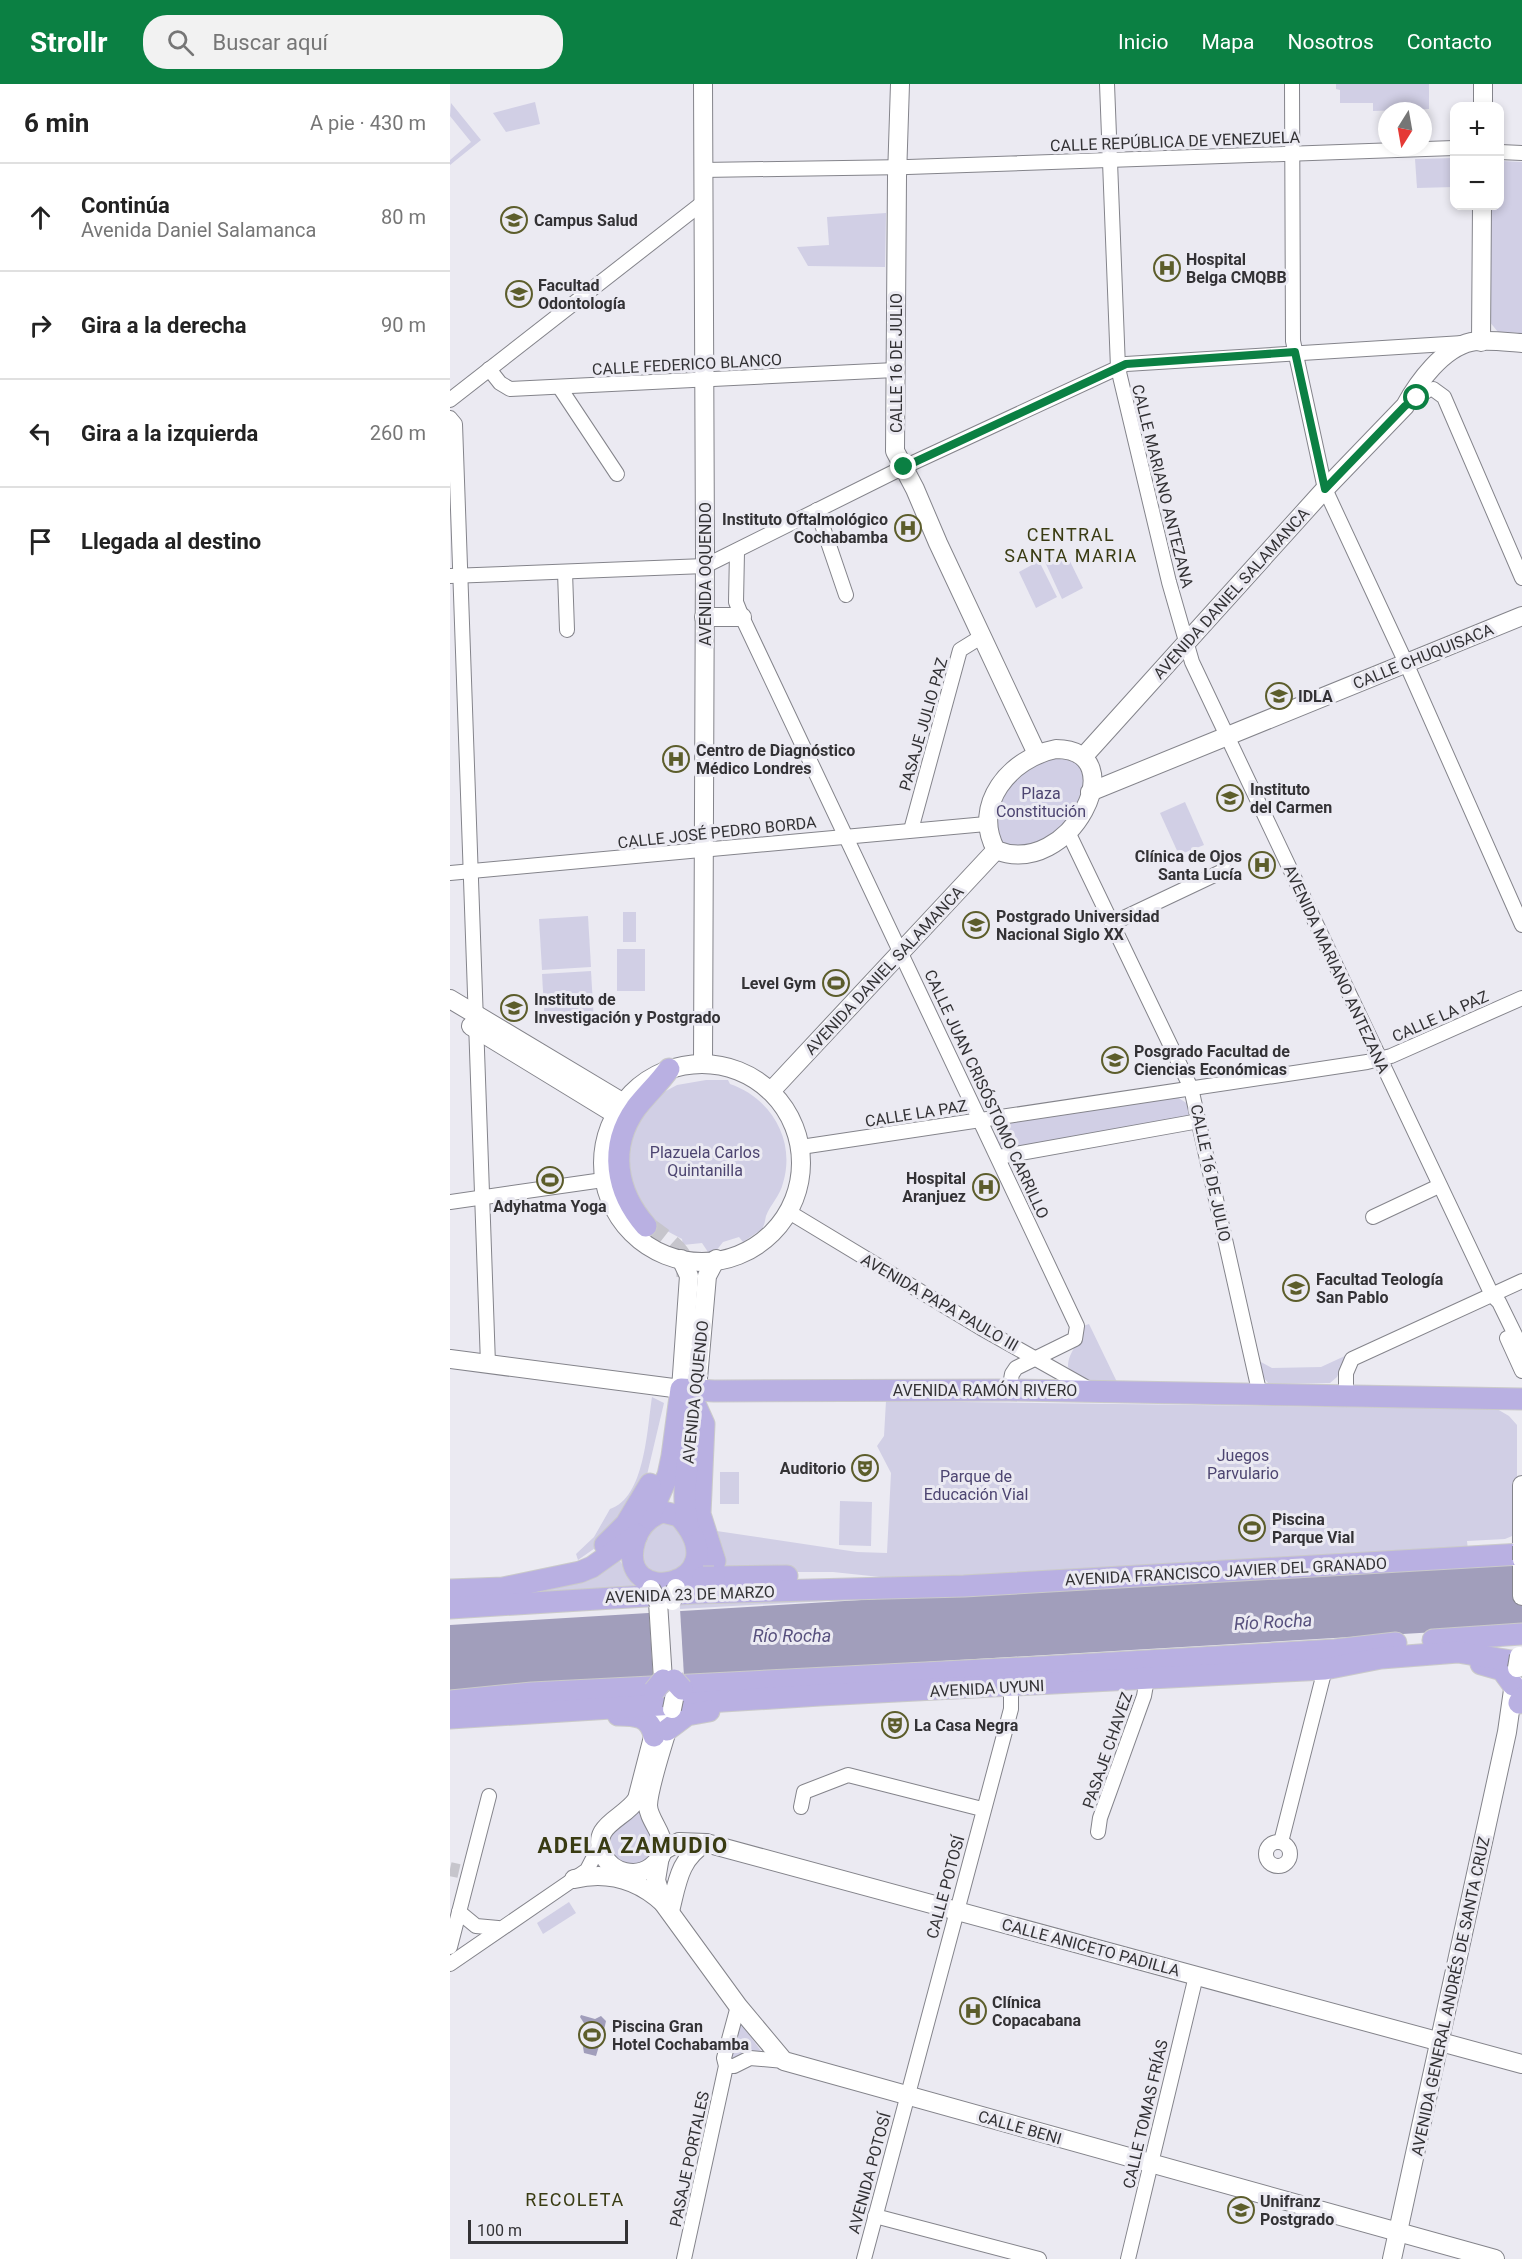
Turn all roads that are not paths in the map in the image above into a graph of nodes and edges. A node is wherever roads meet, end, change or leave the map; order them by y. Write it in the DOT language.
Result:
graph roads {
  1 [pos="703,84"];
  2 [pos="900,84"];
  3 [pos="1107,84"];
  4 [pos="1292,84"];
  5 [pos="1483,84"];
  6 [pos="1483,102"];
  7 [pos="1450,148"];
  8 [pos="1504,152"];
  9 [pos="1291,153"];
  10 [pos="1522,153"];
  11 [pos="1109,158"];
  12 [pos="897,167"];
  13 [pos="702,170"];
  14 [pos="701,204"];
  15 [pos="1482,210"];
  16 [pos="1476,342"];
  17 [pos="1522,343"];
  18 [pos="1295,352"];
  19 [pos="1118,368"];
  20 [pos="489,369"];
  21 [pos="895,370"];
  22 [pos="705,379"];
  23 [pos="560,388"];
  24 [pos="450,400"];
  25 [pos="1405,406"];
  26 [pos="450,418"];
  27 [pos="904,467"];
  28 [pos="617,474"];
  29 [pos="1325,489"];
  30 [pos="817,510"];
  31 [pos="737,552"];
  32 [pos="705,566"];
  33 [pos="565,572"];
  34 [pos="455,576"];
  35 [pos="1522,578"];
  36 [pos="846,595"];
  37 [pos="1522,616"];
  38 [pos="704,617"];
  39 [pos="742,617"];
  40 [pos="567,630"];
  41 [pos="981,637"];
  42 [pos="1187,642"];
  43 [pos="1406,663"];
  44 [pos="1229,737"];
  45 [pos="1037,754"];
  46 [pos="1084,756"];
  47 [pos="1090,792"];
  48 [pos="986,824"];
  49 [pos="911,830"];
  50 [pos="1068,832"];
  51 [pos="846,836"];
  52 [pos="704,850"];
  53 [pos="996,850"];
  54 [pos="1225,870"];
  55 [pos="471,871"];
  56 [pos="450,873"];
  57 [pos="1113,923"];
  58 [pos="1522,925"];
  59 [pos="901,951"];
  60 [pos="1522,998"];
  61 [pos="450,999"];
  62 [pos="450,1013"];
  63 [pos="475,1021"];
  64 [pos="1378,1060"];
  65 [pos="703,1064"];
  66 [pos="669,1070"];
  67 [pos="1191,1088"];
  68 [pos="772,1090"];
  69 [pos="618,1108"];
  70 [pos="980,1120"];
  71 [pos="1199,1121"];
  72 [pos="801,1148"];
  73 [pos="999,1157"];
  74 [pos="603,1180"];
  75 [pos="1439,1186"];
  76 [pos="482,1197"];
  77 [pos="450,1202"];
  78 [pos="789,1212"];
  79 [pos="1373,1217"];
  80 [pos="646,1226"];
  81 [pos="681,1259"];
  82 [pos="716,1259"];
  83 [pos="1522,1281"];
  84 [pos="1492,1295"];
  85 [pos="1522,1349"];
  86 [pos="1036,1358"];
  87 [pos="450,1359"];
  88 [pos="488,1365"];
  89 [pos="1522,1371"];
  90 [pos="1009,1390"];
  91 [pos="1092,1391"];
  92 [pos="691,1394"];
  93 [pos="1260,1395"];
  94 [pos="1346,1396"];
  95 [pos="1522,1399"];
  96 [pos="668,1420"];
  97 [pos="1522,1485"];
  98 [pos="643,1526"];
  99 [pos="688,1526"];
  100 [pos="1522,1546"];
  101 [pos="1522,1554"];
  102 [pos="1522,1560"];
  103 [pos="563,1575"];
  104 [pos="450,1590"];
  105 [pos="675,1591"];
  106 [pos="1522,1596"];
  107 [pos="450,1601"];
  108 [pos="488,1604"];
  109 [pos="450,1608"];
  110 [pos="1522,1635"];
  111 [pos="1334,1668"];
  112 [pos="1520,1676"];
  113 [pos="1147,1679"];
  114 [pos="874,1685"];
  115 [pos="1011,1687"];
  116 [pos="668,1691"];
  117 [pos="458,1709"];
  118 [pos="661,1733"];
  119 [pos="489,1796"];
  120 [pos="643,1801"];
  121 [pos="801,1807"];
  122 [pos="982,1809"];
  123 [pos="1098,1832"];
  124 [pos="1281,1842"];
  125 [pos="705,1844"];
  126 [pos="600,1845"];
  127 [pos="661,1854"];
  128 [pos="574,1879"];
  129 [pos="667,1907"];
  130 [pos="956,1910"];
  131 [pos="459,1912"];
  132 [pos="498,1928"];
  133 [pos="450,1947"];
  134 [pos="450,1964"];
  135 [pos="1196,1976"];
  136 [pos="738,2006"];
  137 [pos="1441,2042"];
  138 [pos="784,2061"];
  139 [pos="1522,2064"];
  140 [pos="726,2066"];
  141 [pos="907,2096"];
  142 [pos="1150,2164"];
  143 [pos="875,2216"];
  144 [pos="1398,2231"];
  145 [pos="684,2259"];
  146 [pos="864,2259"];
  147 [pos="1039,2259"];
  148 [pos="1128,2259"];
  149 [pos="1392,2259"];
  150 [pos="1495,2259"];
  1 -- 13 [label="main road, AVENIDA OQUENDO"];
  2 -- 12 [label="main road, CALLE 16 DE JULIO"];
  3 -- 11 [label="street, CALLE MARIANO ANTEZANA"];
  4 -- 9 [label="street"];
  5 -- 6 [label="main road"];
  7 -- 9 [label="street, CALLE REPÚBLICA DE VENEZUELA"];
  8 -- 10 [label="street"];
  9 -- 11 [label="street, CALLE REPÚBLICA DE VENEZUELA"];
  9 -- 18 [label="street"];
  11 -- 12 [label="street, CALLE REPÚBLICA DE VENEZUELA"];
  11 -- 19 [label="street, CALLE MARIANO ANTEZANA"];
  12 -- 13 [label="street, CALLE REPÚBLICA DE VENEZUELA"];
  12 -- 21 [label="main road, CALLE 16 DE JULIO"];
  13 -- 14 [label="main road, AVENIDA OQUENDO"];
  14 -- 20 [label="street"];
  14 -- 22 [label="main road, AVENIDA OQUENDO"];
  15 -- 16 [label="main road"];
  16 -- 17 [label="main road"];
  16 -- 18 [label="street"];
  16 -- 25 [label="main road, AVENIDA DANIEL SALAMANCA"];
  18 -- 19 [label="street"];
  18 -- 29 [label="street"];
  19 -- 27 [label="street"];
  19 -- 42 [label="street, CALLE MARIANO ANTEZANA"];
  20 -- 23 [label="street, CALLE FEDERICO BLANCO"];
  20 -- 24 [label="street"];
  21 -- 22 [label="street, CALLE FEDERICO BLANCO"];
  21 -- 27 [label="main road, CALLE 16 DE JULIO"];
  22 -- 23 [label="street, CALLE FEDERICO BLANCO"];
  22 -- 32 [label="main road, AVENIDA OQUENDO"];
  23 -- 28 [label="street"];
  25 -- 29 [label="main road, AVENIDA DANIEL SALAMANCA"];
  25 -- 35 [label="street, AVENIDA DANIEL SALAMANCA"];
  26 -- 34 [label="street"];
  27 -- 30 [label="street"];
  27 -- 41 [label="main road, CALLE 16 DE JULIO"];
  29 -- 42 [label="main road, AVENIDA DANIEL SALAMANCA"];
  29 -- 43 [label="street"];
  30 -- 31 [label="street"];
  30 -- 36 [label="street"];
  31 -- 32 [label="street"];
  31 -- 39 [label="street, CALLE JUAN CRISÓSTOMO CARRILLO"];
  32 -- 33 [label="street"];
  32 -- 38 [label="main road, AVENIDA OQUENDO"];
  33 -- 34 [label="street"];
  33 -- 40 [label="street"];
  34 -- 55 [label="street"];
  37 -- 43 [label="main road, CALLE CHUQUISACA"];
  38 -- 39 [label="main road"];
  38 -- 52 [label="main road, AVENIDA OQUENDO"];
  39 -- 51 [label="street, CALLE JUAN CRISÓSTOMO CARRILLO"];
  41 -- 45 [label="main road, CALLE 16 DE JULIO"];
  41 -- 49 [label="street, PASAJE JULIO PAZ"];
  42 -- 44 [label="street, AVENIDA MARIANO ANTEZANA"];
  42 -- 46 [label="main road, AVENIDA DANIEL SALAMANCA"];
  43 -- 44 [label="main road, CALLE CHUQUISACA"];
  43 -- 58 [label="street"];
  44 -- 47 [label="main road, CALLE CHUQUISACA"];
  44 -- 64 [label="street, AVENIDA MARIANO ANTEZANA"];
  45 -- 46 [label="main road"];
  45 -- 48 [label="main road"];
  46 -- 47 [label="main road"];
  47 -- 50 [label="main road"];
  48 -- 49 [label="street, CALLE JOSÉ PEDRO BORDA"];
  48 -- 53 [label="main road"];
  49 -- 51 [label="street, CALLE JOSÉ PEDRO BORDA"];
  50 -- 53 [label="main road"];
  50 -- 57 [label="street, CALLE 16 DE JULIO"];
  51 -- 52 [label="street, CALLE JOSÉ PEDRO BORDA"];
  51 -- 59 [label="street, CALLE JUAN CRISÓSTOMO CARRILLO"];
  52 -- 55 [label="street, CALLE JOSÉ PEDRO BORDA"];
  52 -- 65 [label="main road, AVENIDA OQUENDO"];
  53 -- 59 [label="main road, AVENIDA DANIEL SALAMANCA"];
  54 -- 57 [label="street"];
  55 -- 56 [label="street, CALLE JOSÉ PEDRO BORDA"];
  55 -- 63 [label="street"];
  57 -- 67 [label="street, CALLE 16 DE JULIO"];
  59 -- 68 [label="main road, AVENIDA DANIEL SALAMANCA"];
  59 -- 70 [label="street, CALLE JUAN CRISÓSTOMO CARRILLO"];
  60 -- 64 [label="street, CALLE LA PAZ"];
  61 -- 63 [label="main road"];
  62 -- 63 [label="main road"];
  63 -- 69 [label="main road"];
  63 -- 76 [label="street"];
  64 -- 67 [label="street, CALLE LA PAZ"];
  64 -- 75 [label="street, AVENIDA MARIANO ANTEZANA"];
  65 -- 66 [label="main road"];
  65 -- 68 [label="main road"];
  66 -- 69 [label="main road"];
  66 -- 80 [label="main road"];
  67 -- 70 [label="street, CALLE LA PAZ"];
  67 -- 71 [label="street, CALLE 16 DE JULIO"];
  68 -- 72 [label="main road"];
  69 -- 74 [label="main road"];
  70 -- 72 [label="street, CALLE LA PAZ"];
  70 -- 73 [label="street, CALLE JUAN CRISÓSTOMO CARRILLO"];
  71 -- 73 [label="street"];
  71 -- 93 [label="street, CALLE 16 DE JULIO"];
  72 -- 78 [label="main road"];
  73 -- 86 [label="street, CALLE JUAN CRISÓSTOMO CARRILLO"];
  74 -- 76 [label="street"];
  74 -- 81 [label="main road"];
  75 -- 79 [label="street"];
  75 -- 84 [label="street, AVENIDA MARIANO ANTEZANA"];
  76 -- 77 [label="street"];
  76 -- 88 [label="street"];
  78 -- 82 [label="main road"];
  78 -- 86 [label="street, AVENIDA PAPA PAULO III"];
  81 -- 82 [label="main road"];
  81 -- 92 [label="main road, AVENIDA OQUENDO"];
  82 -- 92 [label="main road, AVENIDA OQUENDO"];
  83 -- 84 [label="street"];
  84 -- 85 [label="street, AVENIDA MARIANO ANTEZANA"];
  84 -- 89 [label="street, AVENIDA MARIANO ANTEZANA"];
  84 -- 94 [label="street"];
  86 -- 90 [label="street, CALLE JUAN CRISÓSTOMO CARRILLO"];
  86 -- 91 [label="street, AVENIDA PAPA PAULO III"];
  87 -- 88 [label="main road, AVENIDA RAMÓN RIVERO"];
  88 -- 92 [label="main road, AVENIDA RAMÓN RIVERO"];
  90 -- 91 [label="main road, AVENIDA RAMÓN RIVERO"];
  90 -- 92 [label="main road, AVENIDA RAMÓN RIVERO"];
  91 -- 93 [label="main road, AVENIDA RAMÓN RIVERO"];
  92 -- 98 [label="main road, AVENIDA OQUENDO"];
  92 -- 99 [label="main road, AVENIDA OQUENDO"];
  92 -- 105 [label="main road"];
  93 -- 94 [label="main road, AVENIDA RAMÓN RIVERO"];
  94 -- 95 [label="main road, AVENIDA RAMÓN RIVERO"];
  96 -- 103 [label="main road"];
  97 -- 100 [label="main road"];
  98 -- 99 [label="main road"];
  98 -- 103 [label="main road, AVENIDA 23 DE MARZO"];
  98 -- 105 [label="main road"];
  99 -- 105 [label="main road"];
  100 -- 102 [label="main road, bridge"];
  101 -- 105 [label="main road, AVENIDA FRANCISCO JAVIER DEL GRANADO"];
  102 -- 106 [label="main road"];
  103 -- 104 [label="main road, AVENIDA 23 DE MARZO"];
  105 -- 108 [label="main road, AVENIDA 23 DE MARZO"];
  105 -- 116 [label="main road"];
  107 -- 108 [label="main road"];
  108 -- 109 [label="main road, AVENIDA 23 DE MARZO"];
  110 -- 112 [label="main road, AVENIDA GENERAL ANDRÉS DE SANTA CRUZ"];
  110 -- 114 [label="main road, AVENIDA UYUNI"];
  111 -- 112 [label="main road, AVENIDA UYUNI"];
  111 -- 113 [label="main road, AVENIDA UYUNI"];
  111 -- 124 [label="street"];
  112 -- 137 [label="main road, AVENIDA GENERAL ANDRÉS DE SANTA CRUZ"];
  113 -- 115 [label="main road, AVENIDA UYUNI"];
  113 -- 123 [label="street, PASAJE CHAVEZ"];
  114 -- 115 [label="main road, AVENIDA UYUNI"];
  114 -- 116 [label="main road, bridge"];
  114 -- 117 [label="main road, AVENIDA UYUNI"];
  114 -- 118 [label="main road"];
  115 -- 122 [label="street, CALLE POTOSÍ"];
  116 -- 117 [label="main road, bridge"];
  116 -- 118 [label="main road"];
  117 -- 118 [label="main road"];
  118 -- 120 [label="main road"];
  119 -- 131 [label="street"];
  120 -- 126 [label="main road"];
  120 -- 127 [label="main road"];
  121 -- 122 [label="street"];
  122 -- 130 [label="street, CALLE POTOSÍ"];
  125 -- 127 [label="main road, CALLE ANICETO PADILLA"];
  125 -- 129 [label="main road"];
  125 -- 130 [label="main road, CALLE ANICETO PADILLA"];
  126 -- 127 [label="main road"];
  126 -- 128 [label="street"];
  127 -- 129 [label="main road"];
  128 -- 129 [label="main road"];
  128 -- 132 [label="street"];
  129 -- 136 [label="main road"];
  130 -- 135 [label="main road, CALLE ANICETO PADILLA"];
  130 -- 141 [label="street, CALLE POTOSÍ"];
  131 -- 132 [label="street"];
  131 -- 133 [label="street"];
  132 -- 134 [label="street"];
  135 -- 137 [label="main road, CALLE ANICETO PADILLA"];
  135 -- 142 [label="street, CALLE TOMAS FRÍAS"];
  136 -- 138 [label="main road"];
  136 -- 140 [label="street, PASAJE PORTALES"];
  137 -- 139 [label="main road, CALLE ANICETO PADILLA"];
  137 -- 144 [label="main road, AVENIDA GENERAL ANDRÉS DE SANTA CRUZ"];
  138 -- 140 [label="street"];
  138 -- 141 [label="main road, CALLE BENI"];
  140 -- 145 [label="street, PASAJE PORTALES"];
  141 -- 142 [label="main road, CALLE BENI"];
  141 -- 143 [label="street, AVENIDA POTOSÍ"];
  142 -- 144 [label="main road, CALLE BENI"];
  142 -- 148 [label="street, CALLE TOMAS FRÍAS"];
  143 -- 146 [label="street, AVENIDA POTOSÍ"];
  143 -- 147 [label="street"];
  144 -- 149 [label="main road, AVENIDA GENERAL ANDRÉS DE SANTA CRUZ"];
  144 -- 150 [label="main road, CALLE BENI"];
}
